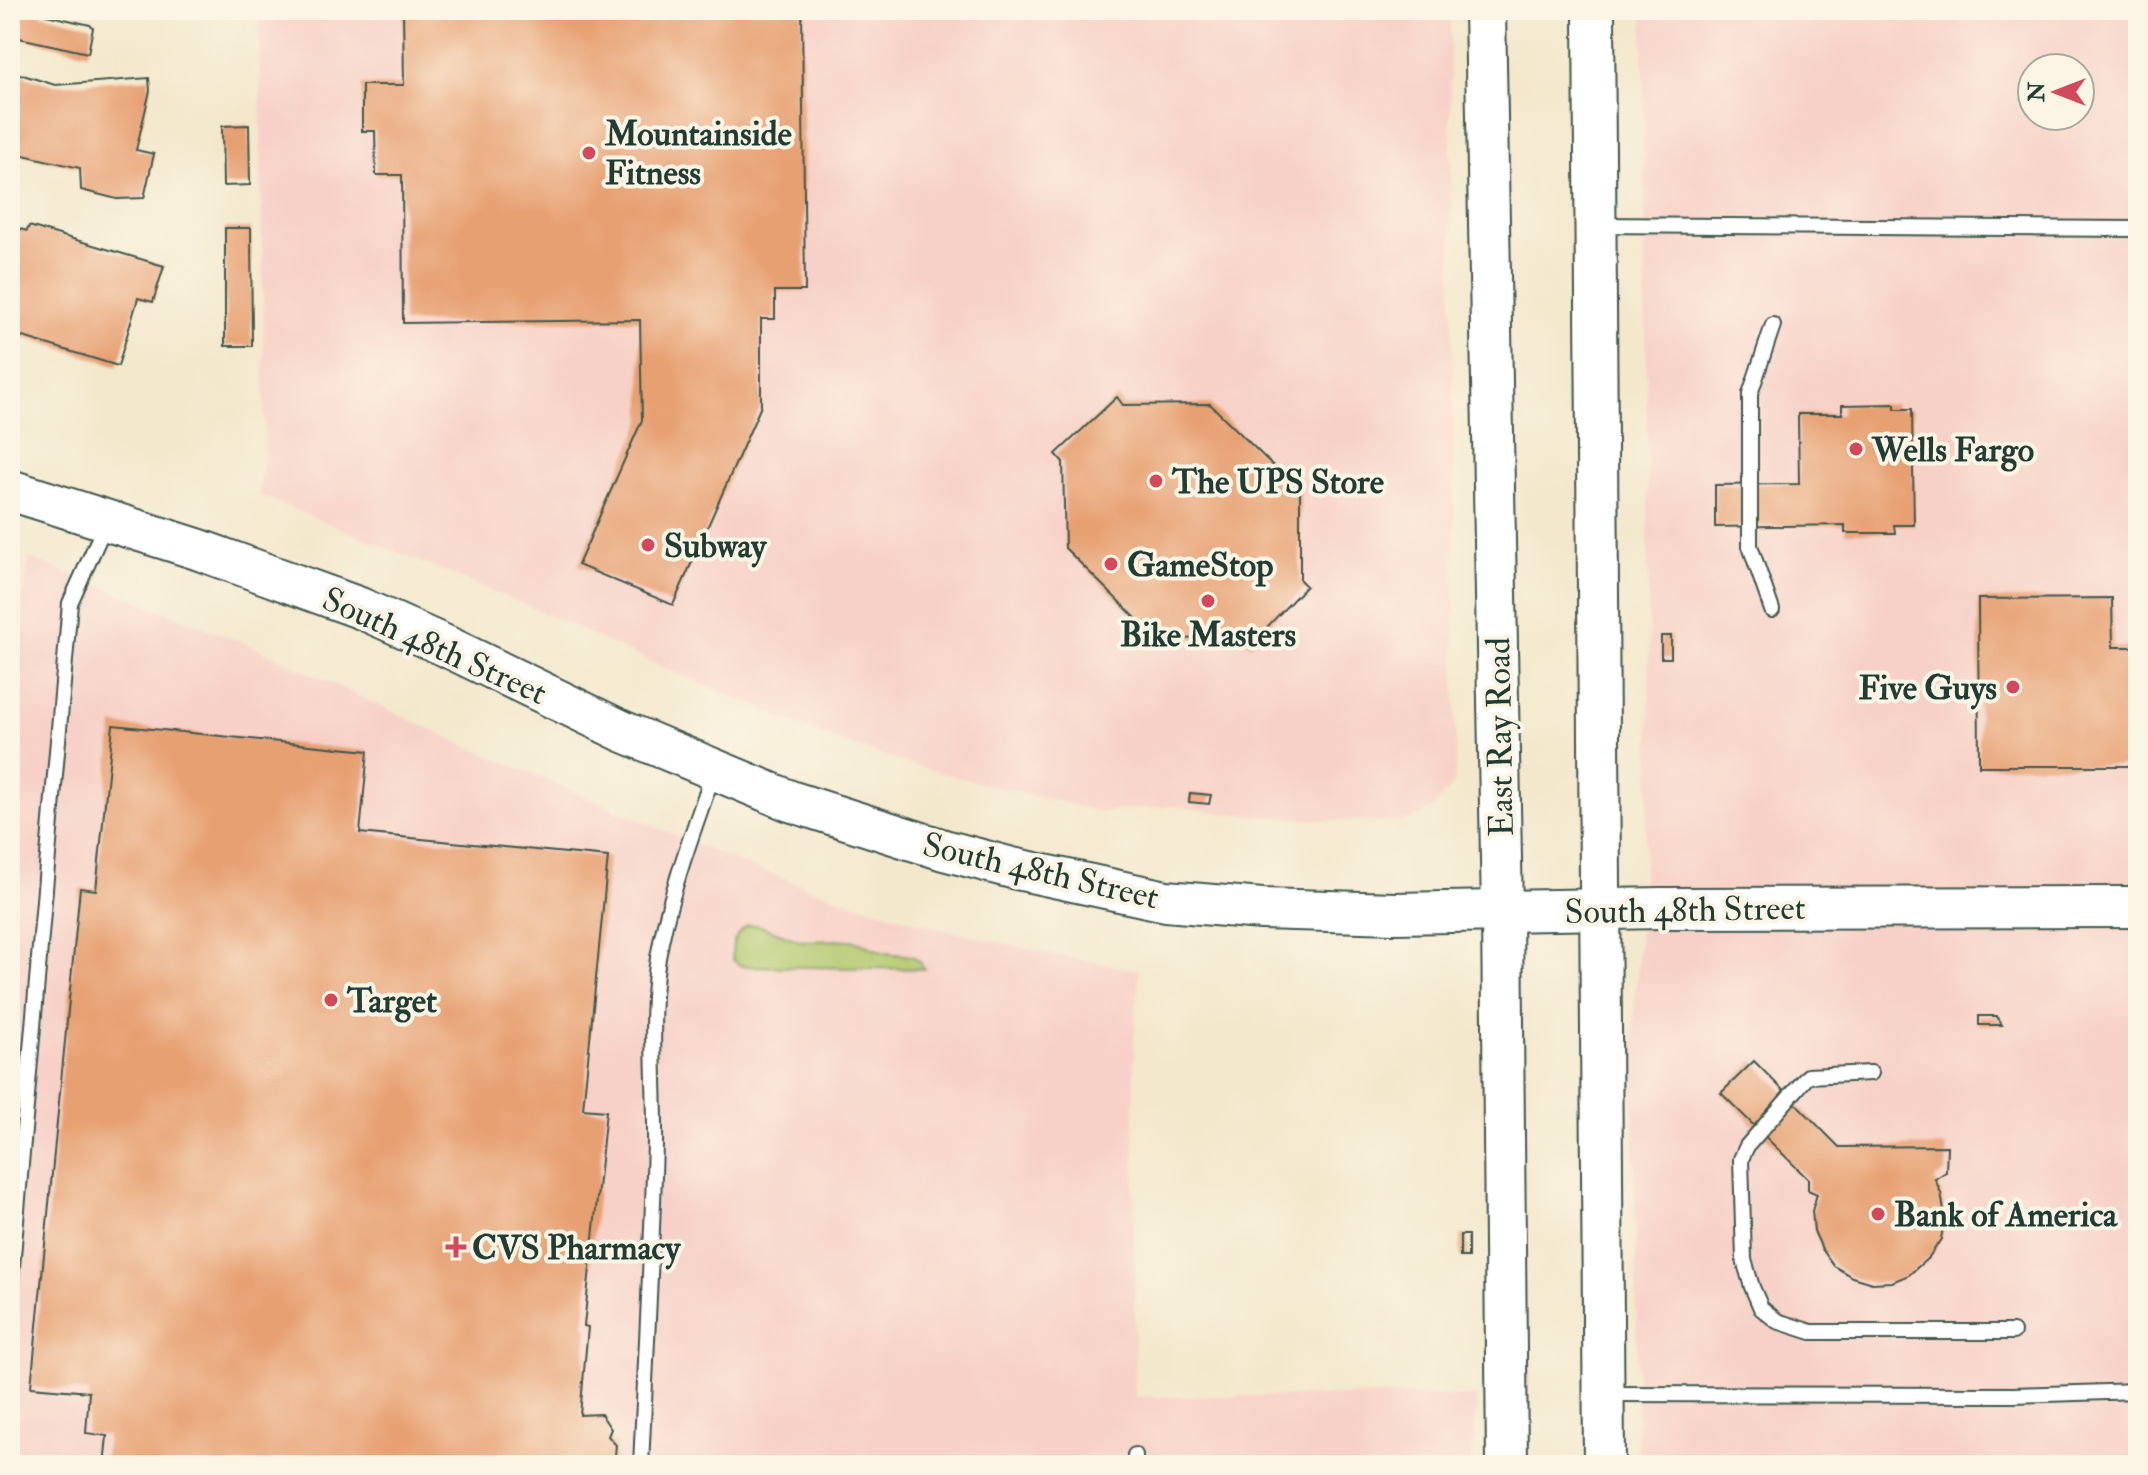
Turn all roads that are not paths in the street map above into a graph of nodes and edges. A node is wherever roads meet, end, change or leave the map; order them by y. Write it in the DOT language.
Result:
graph roads {
  1 [pos="1485,10"];
  2 [pos="1594,10"];
  3 [pos="1596,225"];
  4 [pos="2138,229"];
  5 [pos="1773,325"];
  6 [pos="10,490"];
  7 [pos="107,520"];
  8 [pos="1772,610"];
  9 [pos="715,769"];
  10 [pos="2138,907"];
  11 [pos="1599,909"];
  12 [pos="1502,912"];
  13 [pos="1871,1073"];
  14 [pos="10,1290"];
  15 [pos="2013,1332"];
  16 [pos="2138,1391"];
  17 [pos="1603,1394"];
  18 [pos="641,1465"];
  19 [pos="1507,1465"];
  20 [pos="1604,1465"];
  1 -- 12 [label="main road, East Ray Road"];
  2 -- 3 [label="main road"];
  3 -- 4 [label="lane"];
  3 -- 11 [label="main road"];
  5 -- 8 [label="lane"];
  6 -- 7 [label="main road, South 48th Street"];
  7 -- 9 [label="main road, South 48th Street"];
  7 -- 14 [label="lane"];
  9 -- 12 [label="main road, South 48th Street"];
  9 -- 18 [label="lane"];
  10 -- 11 [label="main road, South 48th Street"];
  11 -- 12 [label="main road, South 48th Street"];
  11 -- 17 [label="main road"];
  12 -- 19 [label="main road, East Ray Road"];
  13 -- 15 [label="lane"];
  16 -- 17 [label="lane"];
  17 -- 20 [label="main road"];
}
